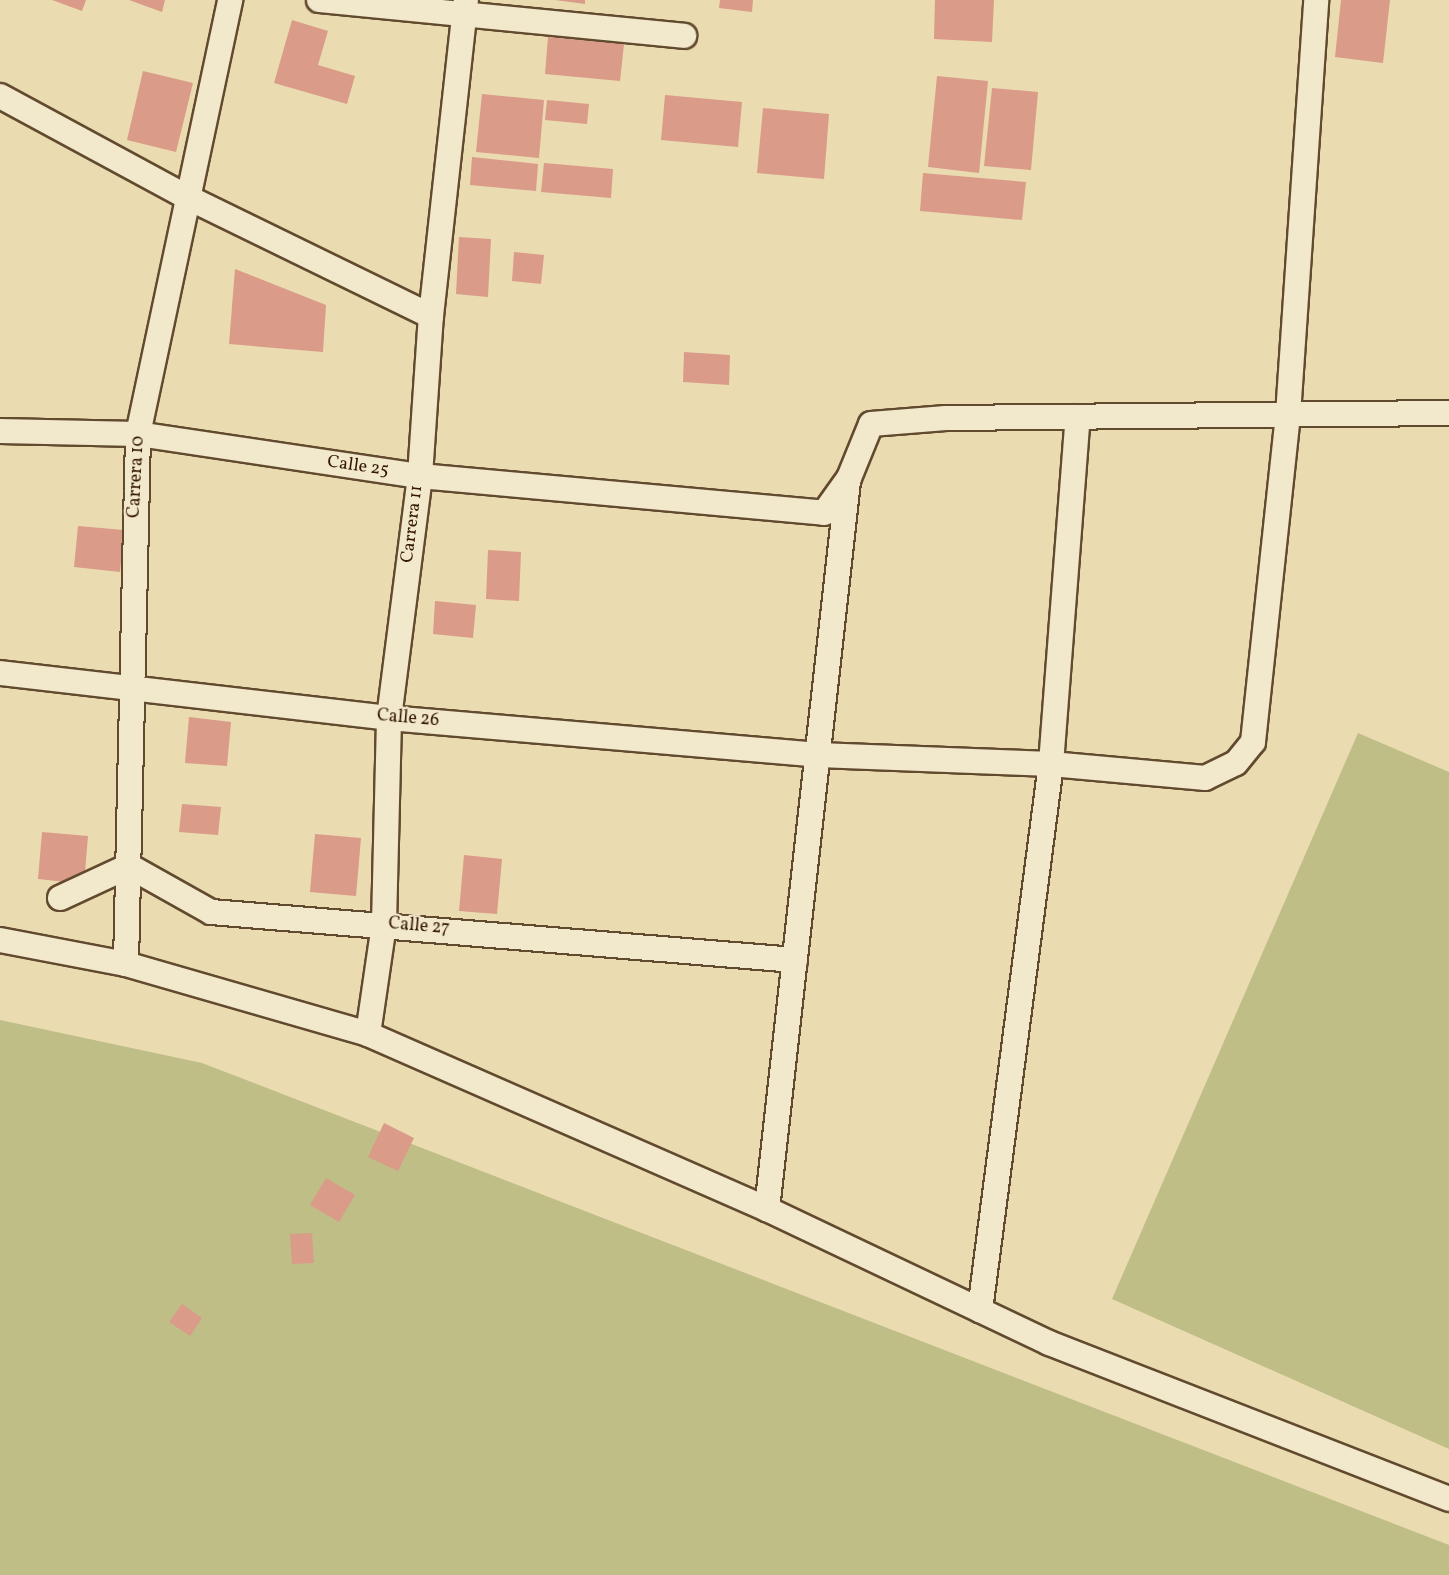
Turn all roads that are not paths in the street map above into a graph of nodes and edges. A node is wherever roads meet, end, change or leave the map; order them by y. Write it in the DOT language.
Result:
graph roads {
  1 [pos="230,0"];
  2 [pos="319,0"];
  3 [pos="1316,0"];
  4 [pos="465,7"];
  5 [pos="684,36"];
  6 [pos="0,96"];
  7 [pos="189,198"];
  8 [pos="431,316"];
  9 [pos="1449,413"];
  10 [pos="1288,415"];
  11 [pos="1078,417"];
  12 [pos="0,431"];
  13 [pos="138,434"];
  14 [pos="420,476"];
  15 [pos="849,478"];
  16 [pos="0,672"];
  17 [pos="130,687"];
  18 [pos="389,718"];
  19 [pos="818,755"];
  20 [pos="1051,764"];
  21 [pos="129,866"];
  22 [pos="60,898"];
  23 [pos="384,924"];
  24 [pos="0,940"];
  25 [pos="795,960"];
  26 [pos="126,964"];
  27 [pos="368,1034"];
  28 [pos="767,1209"];
  29 [pos="980,1310"];
  30 [pos="1449,1499"];
  1 -- 7 [label="street, Carrera 10"];
  2 -- 4 [label="street"];
  3 -- 10 [label="street, Calle 26"];
  4 -- 5 [label="street"];
  4 -- 8 [label="street, Carrera 11"];
  6 -- 7 [label="street"];
  7 -- 8 [label="street"];
  7 -- 13 [label="street, Carrera 10"];
  8 -- 14 [label="street, Carrera 11"];
  9 -- 10 [label="street"];
  10 -- 11 [label="street"];
  10 -- 20 [label="street, Calle 26"];
  11 -- 15 [label="street"];
  11 -- 20 [label="street"];
  12 -- 13 [label="street, Calle 25"];
  13 -- 14 [label="street, Calle 25"];
  13 -- 17 [label="street, Carrera 10"];
  14 -- 15 [label="street, Calle 25"];
  14 -- 18 [label="street, Carrera 11"];
  15 -- 19 [label="street"];
  16 -- 17 [label="street, Calle 26"];
  17 -- 18 [label="street, Calle 26"];
  17 -- 21 [label="street, Carrera 10"];
  18 -- 19 [label="street, Calle 26"];
  18 -- 23 [label="street, Carrera 11"];
  19 -- 20 [label="street, Calle 26"];
  19 -- 25 [label="street"];
  20 -- 29 [label="street"];
  21 -- 22 [label="street"];
  21 -- 23 [label="street, Calle 27"];
  21 -- 26 [label="street, Carrera 10"];
  23 -- 25 [label="street, Calle 27"];
  23 -- 27 [label="street, Carrera 11"];
  24 -- 26 [label="street"];
  25 -- 28 [label="street"];
  26 -- 27 [label="street"];
  27 -- 28 [label="street"];
  28 -- 29 [label="street"];
  29 -- 30 [label="street"];
}
